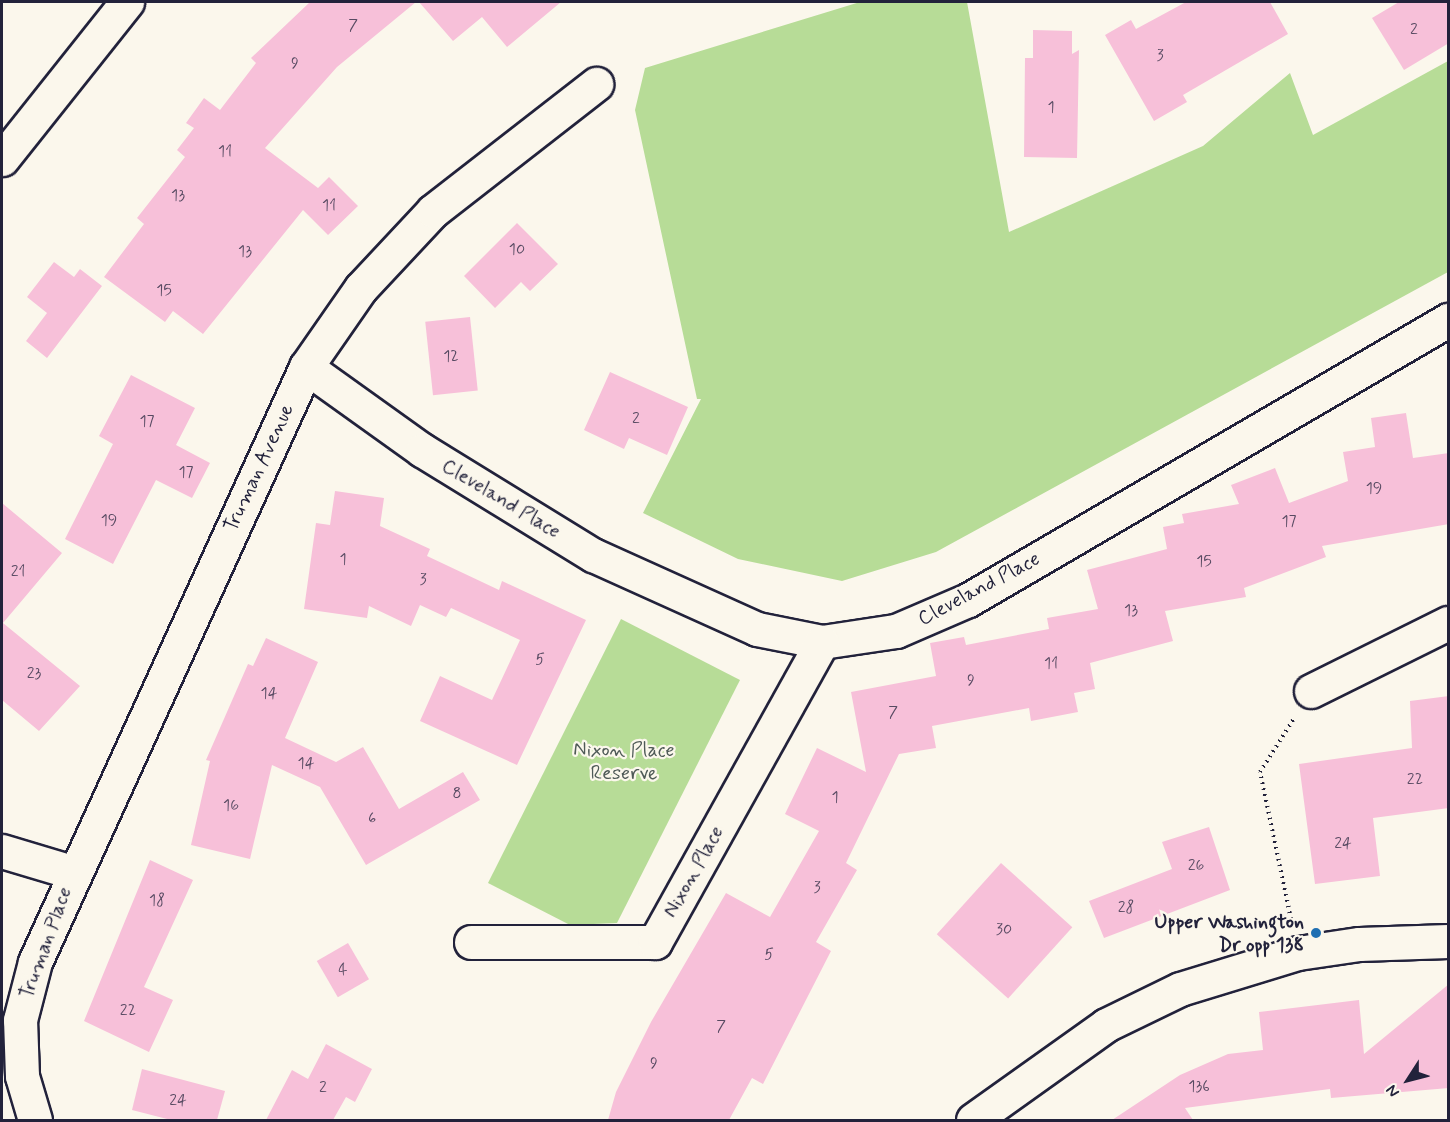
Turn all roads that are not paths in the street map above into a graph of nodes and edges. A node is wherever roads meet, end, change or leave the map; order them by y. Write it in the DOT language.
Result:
graph roads {
  1 [pos="127,2"];
  2 [pos="596,84"];
  3 [pos="2,159"];
  4 [pos="1449,320"];
  5 [pos="306,367"];
  6 [pos="1449,623"];
  7 [pos="822,642"];
  8 [pos="1311,691"];
  9 [pos="2,851"];
  10 [pos="72,873"];
  11 [pos="1449,941"];
  12 [pos="471,942"];
  13 [pos="35,1120"];
  14 [pos="973,1120"];
  1 -- 3 [label="street"];
  2 -- 5 [label="street, Truman Avenue"];
  4 -- 7 [label="street, Cleveland Place"];
  5 -- 7 [label="street, Cleveland Place"];
  5 -- 10 [label="street, Truman Avenue"];
  6 -- 8 [label="street"];
  7 -- 12 [label="street, Nixon Place"];
  9 -- 10 [label="street"];
  10 -- 13 [label="street, Truman Place"];
  11 -- 14 [label="street"];
}
